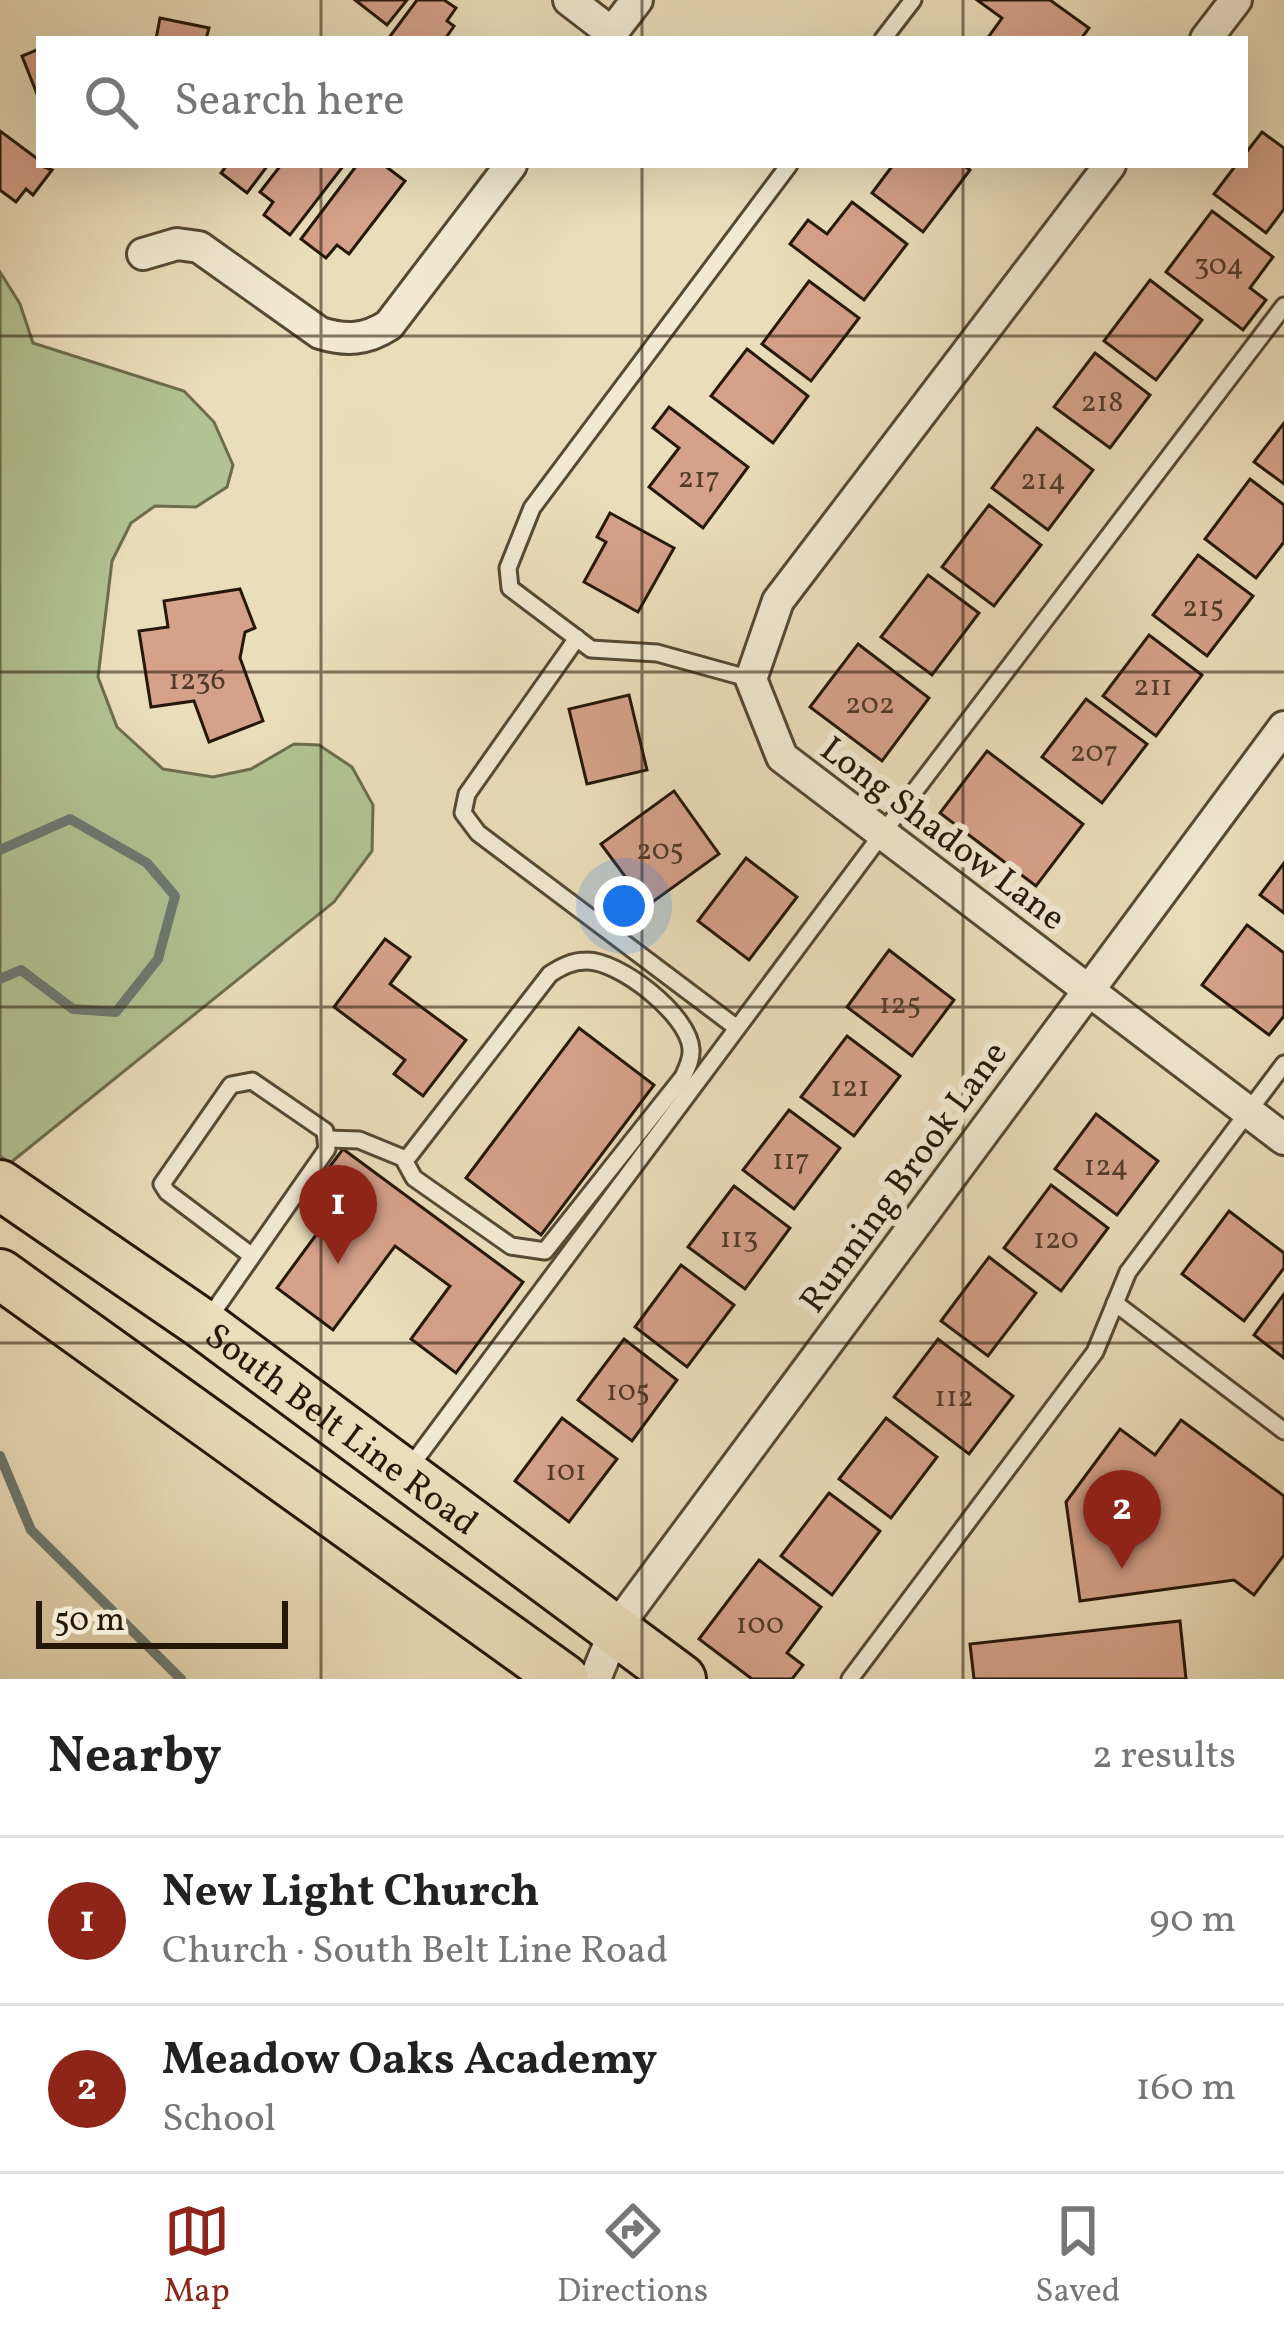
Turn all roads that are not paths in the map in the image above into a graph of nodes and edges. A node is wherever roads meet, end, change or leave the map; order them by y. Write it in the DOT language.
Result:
graph roads {
  1 [pos="569,0"];
  2 [pos="637,0"];
  3 [pos="913,0"];
  4 [pos="1236,0"];
  5 [pos="609,36"];
  6 [pos="885,36"];
  7 [pos="1208,36"];
  8 [pos="509,168"];
  9 [pos="787,168"];
  10 [pos="1108,168"];
  11 [pos="143,254"];
  12 [pos="1284,306"];
  13 [pos="577,638"];
  14 [pos="751,679"];
  15 [pos="1284,727"];
  16 [pos="882,834"];
  17 [pos="1088,991"];
  18 [pos="737,1028"];
  19 [pos="1284,1064"];
  20 [pos="1247,1112"];
  21 [pos="328,1139"];
  22 [pos="1284,1139"];
  23 [pos="403,1158"];
  24 [pos="0,1185"];
  25 [pos="252,1256"];
  26 [pos="0,1274"];
  27 [pos="1115,1303"];
  28 [pos="204,1325"];
  29 [pos="157,1388"];
  30 [pos="1284,1431"];
  31 [pos="405,1473"];
  32 [pos="616,1628"];
  33 [pos="564,1679"];
  34 [pos="595,1679"];
  35 [pos="681,1679"];
  36 [pos="850,1679"];
  1 -- 5 [label="street"];
  2 -- 5 [label="street"];
  3 -- 6 [label="lane"];
  4 -- 7 [label="street"];
  8 -- 11 [label="street"];
  9 -- 13 [label="lane"];
  10 -- 14 [label="street"];
  12 -- 16 [label="lane"];
  13 -- 14 [label="lane"];
  13 -- 18 [label="lane"];
  14 -- 16 [label="street, Long Shadow Lane"];
  15 -- 17 [label="street, Running Brook Lane"];
  16 -- 17 [label="street, Long Shadow Lane"];
  16 -- 18 [label="lane"];
  17 -- 20 [label="street, Long Shadow Lane"];
  17 -- 32 [label="street, Running Brook Lane"];
  18 -- 31 [label="lane"];
  19 -- 20 [label="lane"];
  20 -- 22 [label="street, Long Shadow Lane"];
  20 -- 27 [label="lane"];
  21 -- 23 [label="lane"];
  21 -- 25 [label="lane"];
  21 -- 25 [label="lane"];
  23 -- 23 [label="lane"];
  24 -- 28 [label="main road, South Belt Line Road"];
  25 -- 28 [label="lane"];
  26 -- 29 [label="main road, South Belt Line Road"];
  27 -- 30 [label="lane"];
  27 -- 36 [label="lane"];
  28 -- 29 [label="main road"];
  28 -- 31 [label="main road, South Belt Line Road"];
  29 -- 33 [label="main road, South Belt Line Road"];
  31 -- 32 [label="main road, South Belt Line Road"];
  32 -- 34 [label="street, Running Brook Lane"];
  32 -- 35 [label="main road, South Belt Line Road"];
}
